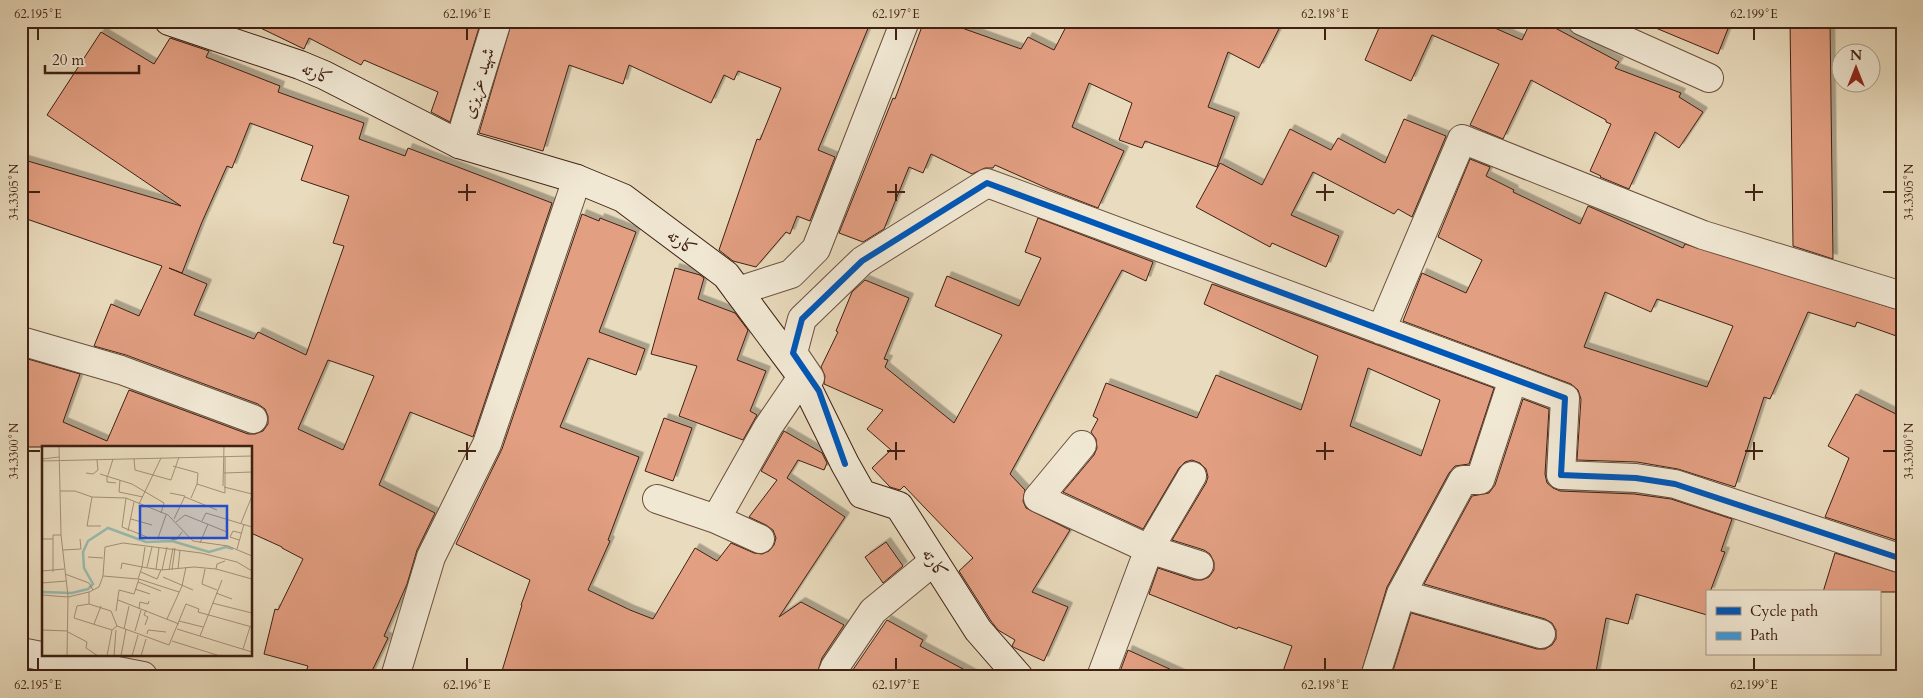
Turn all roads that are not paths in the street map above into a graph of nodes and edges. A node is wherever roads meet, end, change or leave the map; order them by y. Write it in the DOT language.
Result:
graph roads {
  1 [pos="169,21"];
  2 [pos="497,21"];
  3 [pos="905,21"];
  4 [pos="1582,21"];
  5 [pos="1709,78"];
  6 [pos="459,144"];
  7 [pos="577,179"];
  8 [pos="738,291"];
  9 [pos="1902,296"];
  10 [pos="1381,330"];
  11 [pos="21,341"];
  12 [pos="802,377"];
  13 [pos="1513,379"];
  14 [pos="253,419"];
  15 [pos="1082,445"];
  16 [pos="845,464"];
  17 [pos="1192,476"];
  18 [pos="657,498"];
  19 [pos="716,519"];
  20 [pos="760,539"];
  21 [pos="1149,549"];
  22 [pos="1901,556"];
  23 [pos="934,561"];
  24 [pos="1199,565"];
  25 [pos="1401,594"];
  26 [pos="1541,634"];
  27 [pos="21,652"];
  28 [pos="142,676"];
  29 [pos="396,677"];
  30 [pos="831,677"];
  31 [pos="1020,677"];
  32 [pos="1101,677"];
  33 [pos="1375,677"];
  1 -- 6 [label="street, کارته"];
  2 -- 6 [label="street, شهید عزیزی"];
  3 -- 8 [label="street"];
  4 -- 5 [label="street"];
  6 -- 7 [label="street, کارته"];
  7 -- 8 [label="street, کارته"];
  7 -- 29 [label="street"];
  8 -- 12 [label="street, کارته"];
  9 -- 10 [label="street"];
  10 -- 13 [label="street"];
  10 -- 16 [label="street"];
  11 -- 14 [label="street"];
  12 -- 16 [label="street, کارته"];
  12 -- 19 [label="street"];
  13 -- 22 [label="street"];
  13 -- 25 [label="street"];
  15 -- 21 [label="street"];
  16 -- 23 [label="street, کارته"];
  17 -- 21 [label="street"];
  18 -- 19 [label="street"];
  19 -- 20 [label="street"];
  21 -- 24 [label="street"];
  21 -- 32 [label="street"];
  23 -- 30 [label="street"];
  23 -- 31 [label="street, کارته"];
  25 -- 26 [label="street"];
  25 -- 33 [label="street"];
  27 -- 28 [label="street"];
}
